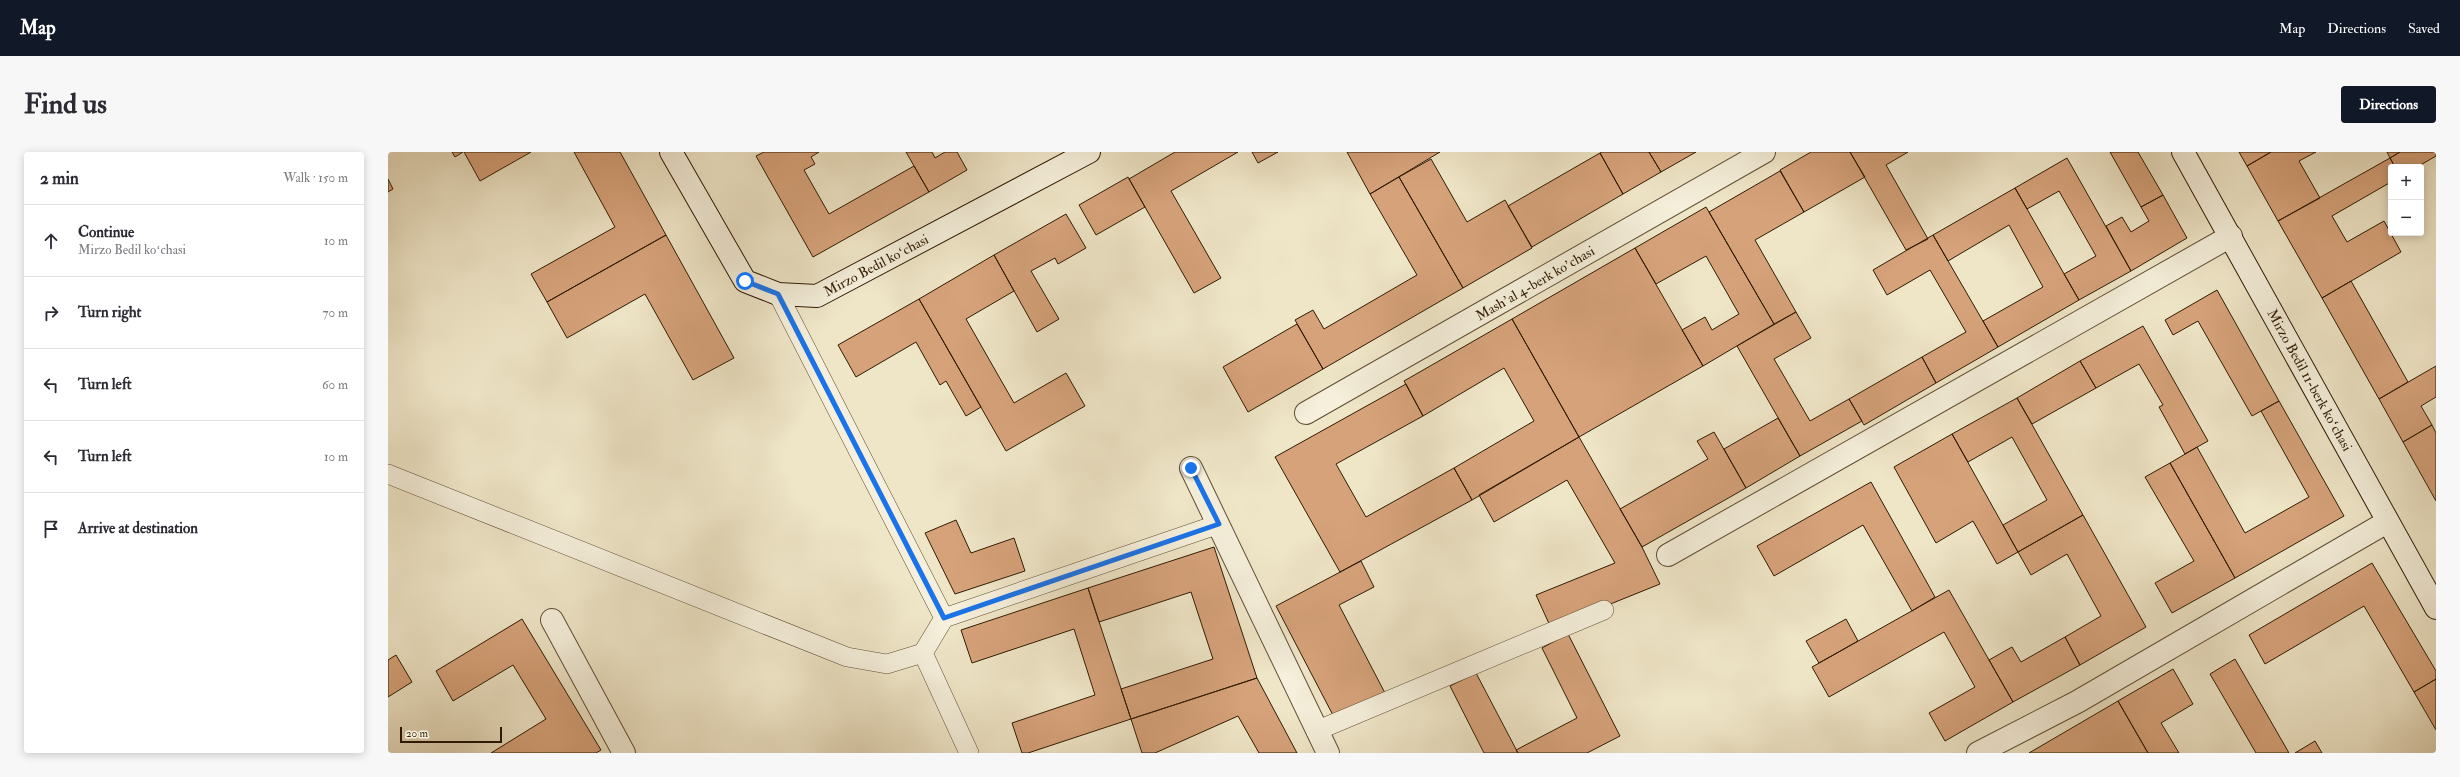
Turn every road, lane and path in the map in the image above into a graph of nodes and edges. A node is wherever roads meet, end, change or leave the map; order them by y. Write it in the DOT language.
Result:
graph roads {
  1 [pos="671,152"];
  2 [pos="1088,152"];
  3 [pos="1764,152"];
  4 [pos="2183,152"];
  5 [pos="2231,236"];
  6 [pos="778,294"];
  7 [pos="1306,413"];
  8 [pos="1191,468"];
  9 [pos="388,474"];
  10 [pos="2387,522"];
  11 [pos="1219,524"];
  12 [pos="1668,555"];
  13 [pos="2436,608"];
  14 [pos="1604,610"];
  15 [pos="944,618"];
  16 [pos="552,620"];
  17 [pos="923,653"];
  18 [pos="1316,731"];
  19 [pos="624,753"];
  20 [pos="969,753"];
  21 [pos="1328,753"];
  22 [pos="1978,753"];
  1 -- 6 [label="street, Mirzo Bedil koʻchasi"];
  2 -- 6 [label="street, Mirzo Bedil koʻchasi"];
  3 -- 7 [label="street, Mashʼal 4-berk koʼchasi"];
  4 -- 5 [label="street, Mirzo Bedil 11-berk koʻchasi"];
  5 -- 10 [label="street, Mirzo Bedil 11-berk koʻchasi"];
  5 -- 12 [label="street"];
  6 -- 15 [label="lane"];
  8 -- 11 [label="street"];
  9 -- 17 [label="lane"];
  10 -- 13 [label="street, Mirzo Bedil 11-berk koʻchasi"];
  10 -- 22 [label="street"];
  11 -- 15 [label="lane"];
  11 -- 18 [label="street"];
  14 -- 18 [label="lane"];
  15 -- 17 [label="lane"];
  16 -- 19 [label="street"];
  17 -- 20 [label="lane"];
  18 -- 21 [label="street"];
}
